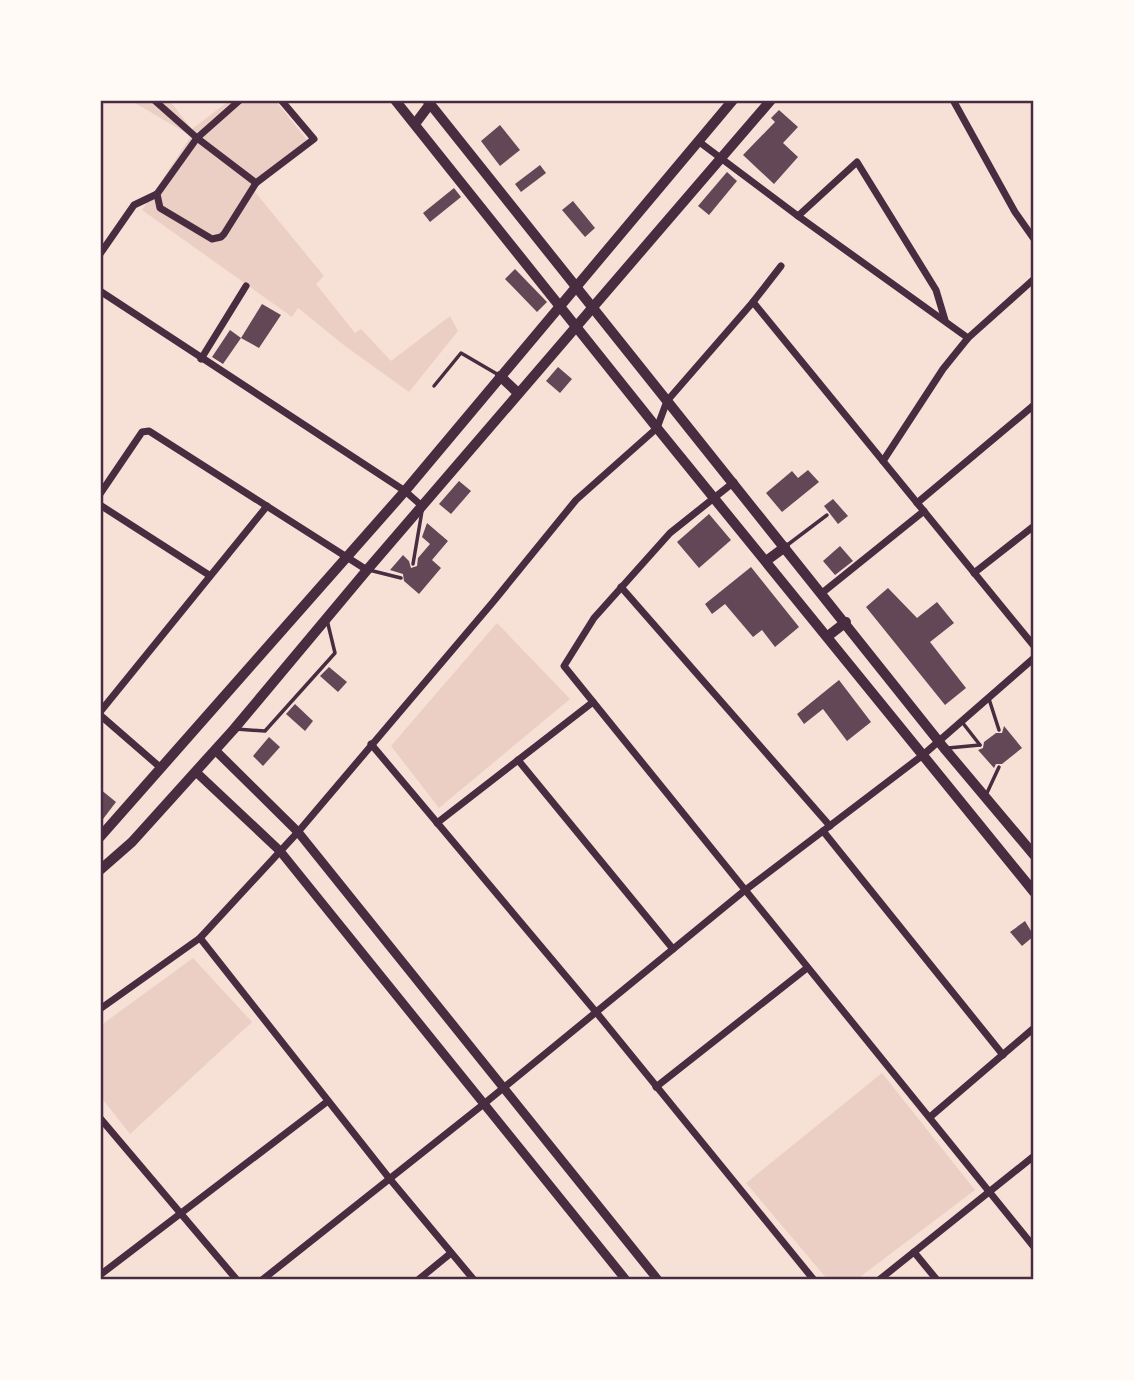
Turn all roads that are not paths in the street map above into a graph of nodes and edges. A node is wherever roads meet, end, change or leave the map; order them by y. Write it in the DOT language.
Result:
graph roads {
  1 [pos="154,100"];
  2 [pos="240,100"];
  3 [pos="281,100"];
  4 [pos="396,100"];
  5 [pos="733,100"];
  6 [pos="771,100"];
  7 [pos="953,100"];
  8 [pos="429,102"];
  9 [pos="415,124"];
  10 [pos="197,138"];
  11 [pos="698,141"];
  12 [pos="722,158"];
  13 [pos="256,183"];
  14 [pos="156,197"];
  15 [pos="798,216"];
  16 [pos="1034,239"];
  17 [pos="100,254"];
  18 [pos="781,266"];
  19 [pos="1034,279"];
  20 [pos="246,286"];
  21 [pos="576,288"];
  22 [pos="100,291"];
  23 [pos="753,302"];
  24 [pos="560,305"];
  25 [pos="593,309"];
  26 [pos="946,321"];
  27 [pos="576,327"];
  28 [pos="968,338"];
  29 [pos="201,359"];
  30 [pos="500,376"];
  31 [pos="434,386"];
  32 [pos="518,393"];
  33 [pos="667,401"];
  34 [pos="1034,405"];
  35 [pos="657,428"];
  36 [pos="883,461"];
  37 [pos="734,482"];
  38 [pos="405,491"];
  39 [pos="100,494"];
  40 [pos="715,499"];
  41 [pos="917,503"];
  42 [pos="100,505"];
  43 [pos="267,506"];
  44 [pos="422,506"];
  45 [pos="924,511"];
  46 [pos="827,515"];
  47 [pos="1034,526"];
  48 [pos="785,547"];
  49 [pos="346,557"];
  50 [pos="766,561"];
  51 [pos="413,564"];
  52 [pos="366,570"];
  53 [pos="974,573"];
  54 [pos="209,575"];
  55 [pos="401,578"];
  56 [pos="621,587"];
  57 [pos="822,593"];
  58 [pos="326,619"];
  59 [pos="846,622"];
  60 [pos="828,636"];
  61 [pos="1034,646"];
  62 [pos="1034,659"];
  63 [pos="988,698"];
  64 [pos="593,702"];
  65 [pos="100,713"];
  66 [pos="962,721"];
  67 [pos="234,729"];
  68 [pos="999,730"];
  69 [pos="371,744"];
  70 [pos="942,745"];
  71 [pos="215,750"];
  72 [pos="923,755"];
  73 [pos="518,760"];
  74 [pos="999,767"];
  75 [pos="161,768"];
  76 [pos="196,772"];
  77 [pos="985,797"];
  78 [pos="437,823"];
  79 [pos="826,828"];
  80 [pos="102,830"];
  81 [pos="298,832"];
  82 [pos="279,851"];
  83 [pos="1034,855"];
  84 [pos="100,870"];
  85 [pos="744,891"];
  86 [pos="1034,892"];
  87 [pos="200,938"];
  88 [pos="673,949"];
  89 [pos="807,968"];
  90 [pos="100,1009"];
  91 [pos="596,1012"];
  92 [pos="1034,1028"];
  93 [pos="1003,1055"];
  94 [pos="504,1087"];
  95 [pos="656,1087"];
  96 [pos="328,1101"];
  97 [pos="485,1103"];
  98 [pos="930,1117"];
  99 [pos="100,1118"];
  100 [pos="1034,1156"];
  101 [pos="388,1178"];
  102 [pos="990,1191"];
  103 [pos="180,1213"];
  104 [pos="1034,1247"];
  105 [pos="914,1252"];
  106 [pos="451,1253"];
  107 [pos="100,1275"];
  108 [pos="237,1280"];
  109 [pos="262,1280"];
  110 [pos="418,1280"];
  111 [pos="474,1280"];
  112 [pos="626,1280"];
  113 [pos="658,1280"];
  114 [pos="814,1280"];
  115 [pos="879,1280"];
  116 [pos="937,1280"];
  1 -- 10 [label="street"];
  2 -- 10 [label="street"];
  3 -- 13 [label="street"];
  4 -- 9 [label="main road"];
  5 -- 11 [label="main road"];
  6 -- 12 [label="main road"];
  7 -- 16 [label="street"];
  8 -- 9 [label="main road"];
  8 -- 21 [label="main road"];
  9 -- 24 [label="main road"];
  10 -- 13 [label="street"];
  10 -- 14 [label="street"];
  11 -- 12 [label="street"];
  11 -- 21 [label="main road"];
  12 -- 15 [label="street"];
  12 -- 25 [label="main road"];
  13 -- 14 [label="street"];
  14 -- 17 [label="street"];
  15 -- 26 [label="street"];
  15 -- 26 [label="street"];
  18 -- 23 [label="street"];
  19 -- 28 [label="street"];
  20 -- 29 [label="street"];
  21 -- 24 [label="main road"];
  21 -- 25 [label="main road"];
  22 -- 29 [label="street"];
  23 -- 33 [label="street"];
  23 -- 36 [label="street"];
  24 -- 27 [label="main road"];
  24 -- 30 [label="main road"];
  25 -- 27 [label="main road"];
  25 -- 33 [label="main road"];
  26 -- 28 [label="street"];
  27 -- 32 [label="main road"];
  27 -- 35 [label="main road"];
  28 -- 36 [label="street"];
  29 -- 38 [label="street"];
  30 -- 31 [label="lane"];
  30 -- 32 [label="main road"];
  30 -- 38 [label="main road"];
  32 -- 44 [label="main road"];
  33 -- 35 [label="street"];
  33 -- 37 [label="main road"];
  34 -- 41 [label="street"];
  35 -- 40 [label="main road"];
  35 -- 69 [label="street"];
  36 -- 41 [label="street"];
  37 -- 40 [label="street"];
  37 -- 48 [label="main road"];
  38 -- 44 [label="street"];
  38 -- 49 [label="main road"];
  39 -- 43 [label="street"];
  40 -- 50 [label="main road"];
  40 -- 56 [label="street"];
  41 -- 45 [label="street"];
  42 -- 54 [label="street"];
  43 -- 49 [label="street"];
  43 -- 54 [label="street"];
  44 -- 51 [label="lane"];
  44 -- 52 [label="main road"];
  45 -- 53 [label="street"];
  45 -- 57 [label="street"];
  46 -- 48 [label="lane"];
  47 -- 53 [label="street"];
  48 -- 50 [label="main road"];
  48 -- 57 [label="main road"];
  49 -- 52 [label="street"];
  49 -- 75 [label="main road"];
  50 -- 60 [label="main road"];
  52 -- 55 [label="lane"];
  52 -- 58 [label="main road"];
  53 -- 61 [label="street"];
  54 -- 65 [label="street"];
  56 -- 64 [label="street"];
  56 -- 79 [label="street"];
  57 -- 59 [label="main road"];
  58 -- 67 [label="main road"];
  58 -- 67 [label="lane"];
  59 -- 60 [label="main road"];
  59 -- 70 [label="main road"];
  60 -- 72 [label="main road"];
  62 -- 63 [label="street"];
  63 -- 66 [label="street"];
  63 -- 68 [label="lane"];
  64 -- 73 [label="street"];
  64 -- 85 [label="street"];
  65 -- 75 [label="street"];
  66 -- 70 [label="street"];
  66 -- 70 [label="lane"];
  67 -- 71 [label="main road"];
  69 -- 78 [label="street"];
  69 -- 81 [label="street"];
  70 -- 72 [label="street"];
  70 -- 77 [label="main road"];
  71 -- 76 [label="main road"];
  71 -- 81 [label="street"];
  72 -- 79 [label="street"];
  72 -- 86 [label="main road"];
  73 -- 78 [label="street"];
  73 -- 88 [label="street"];
  74 -- 77 [label="lane"];
  75 -- 80 [label="main road"];
  76 -- 82 [label="street"];
  76 -- 84 [label="main road"];
  77 -- 83 [label="main road"];
  78 -- 91 [label="street"];
  79 -- 85 [label="street"];
  79 -- 93 [label="street"];
  81 -- 82 [label="street"];
  81 -- 94 [label="street"];
  82 -- 87 [label="street"];
  82 -- 97 [label="street"];
  85 -- 88 [label="street"];
  85 -- 89 [label="street"];
  87 -- 90 [label="street"];
  87 -- 96 [label="street"];
  88 -- 91 [label="street"];
  89 -- 95 [label="street"];
  89 -- 98 [label="street"];
  91 -- 94 [label="street"];
  91 -- 95 [label="street"];
  92 -- 93 [label="street"];
  93 -- 98 [label="street"];
  94 -- 97 [label="street"];
  94 -- 113 [label="street"];
  95 -- 114 [label="street"];
  96 -- 101 [label="street"];
  96 -- 103 [label="street"];
  97 -- 101 [label="street"];
  97 -- 112 [label="street"];
  98 -- 102 [label="street"];
  99 -- 103 [label="street"];
  100 -- 102 [label="street"];
  101 -- 106 [label="street"];
  101 -- 109 [label="street"];
  102 -- 104 [label="street"];
  102 -- 105 [label="street"];
  103 -- 107 [label="street"];
  103 -- 108 [label="street"];
  105 -- 115 [label="street"];
  105 -- 116 [label="street"];
  106 -- 110 [label="street"];
  106 -- 111 [label="street"];
}
